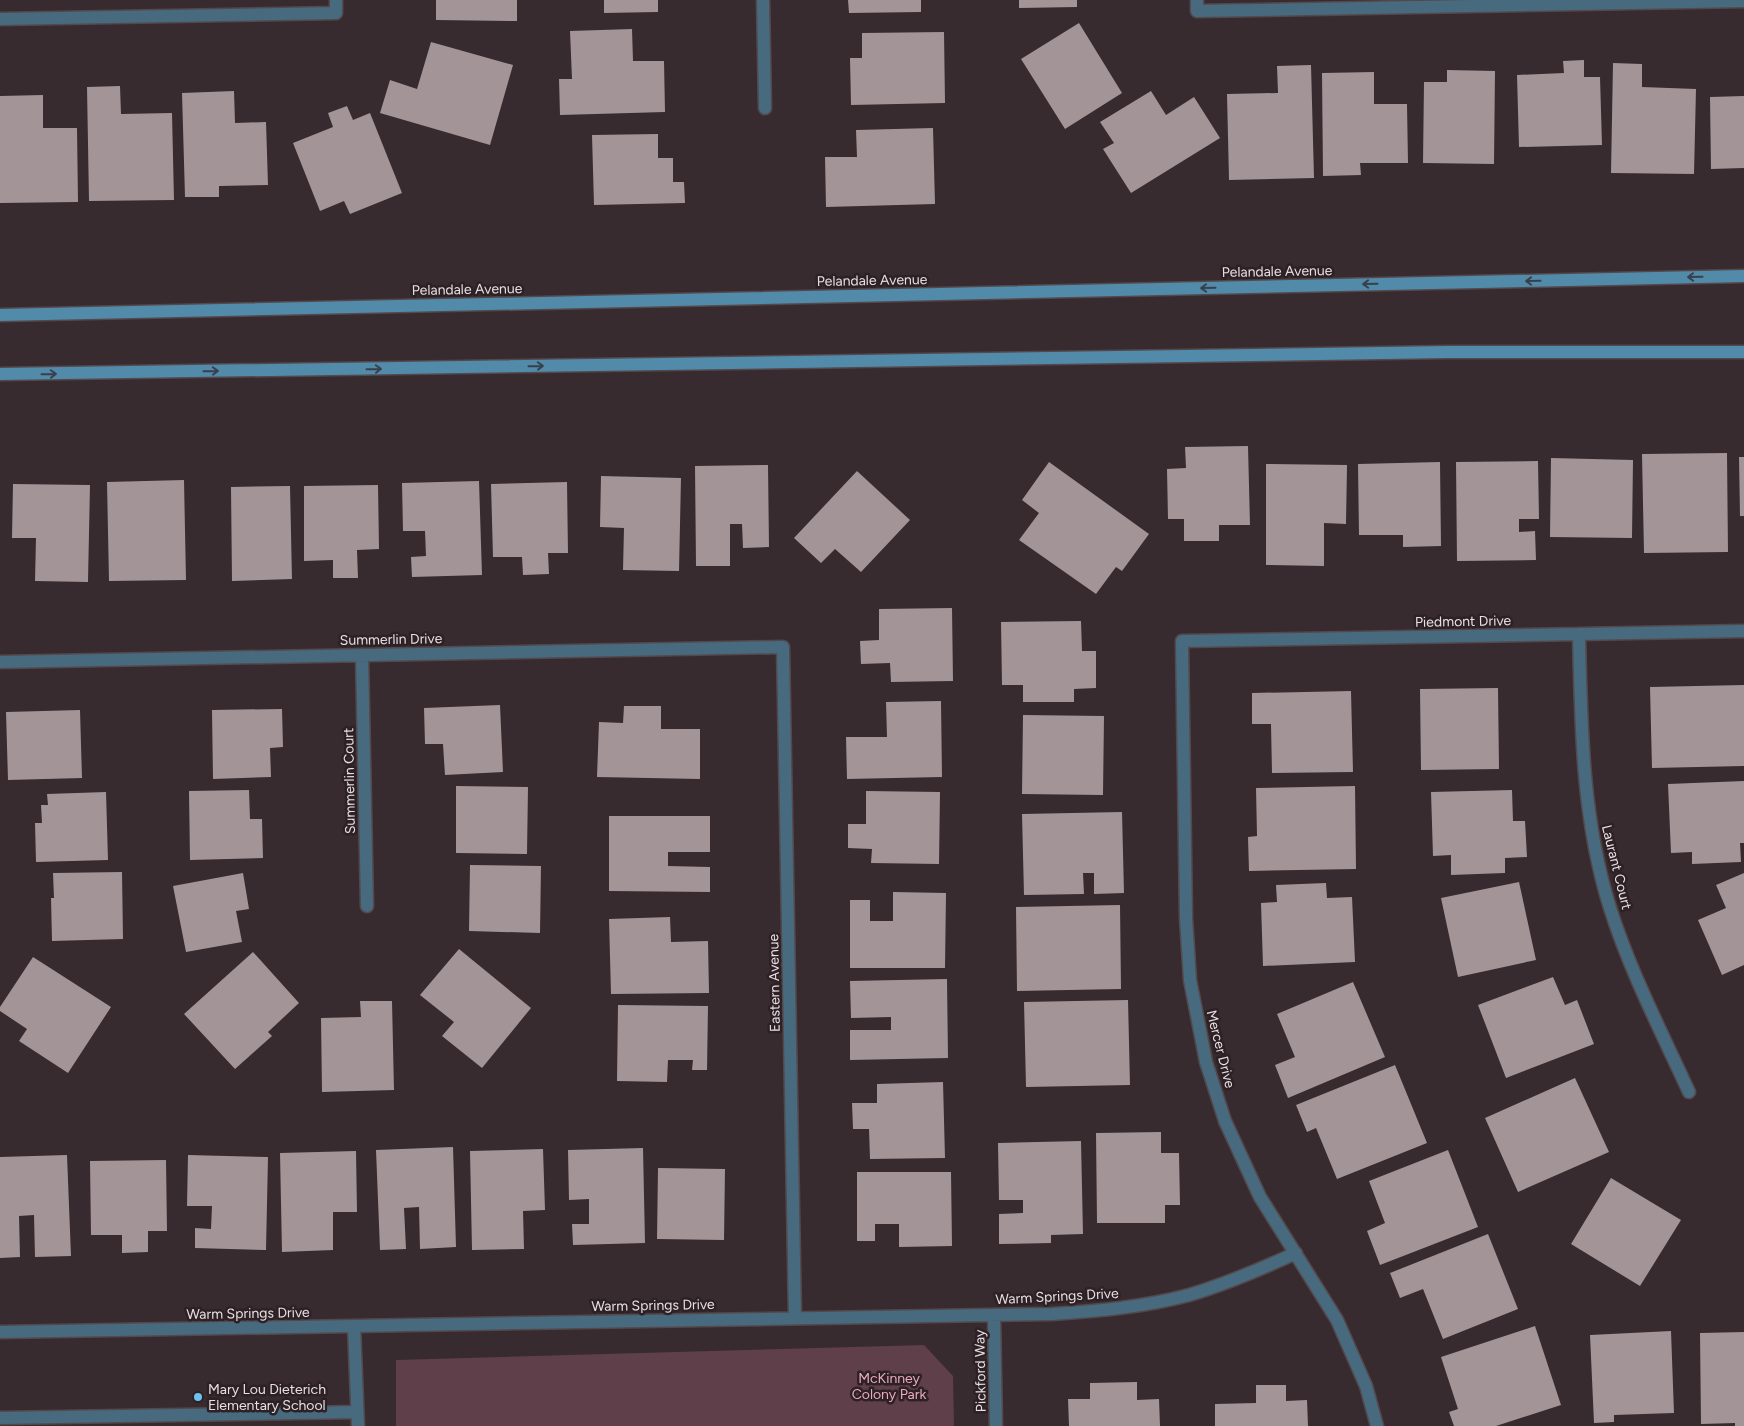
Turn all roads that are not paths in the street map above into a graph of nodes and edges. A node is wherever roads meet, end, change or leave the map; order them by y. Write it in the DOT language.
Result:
graph roads {
  1 [pos="336,0"];
  2 [pos="763,0"];
  3 [pos="1744,1"];
  4 [pos="1197,6"];
  5 [pos="0,19"];
  6 [pos="765,108"];
  7 [pos="1744,276"];
  8 [pos="0,314"];
  9 [pos="1744,352"];
  10 [pos="0,374"];
  11 [pos="1744,631"];
  12 [pos="1580,634"];
  13 [pos="1182,641"];
  14 [pos="783,647"];
  15 [pos="362,655"];
  16 [pos="0,662"];
  17 [pos="367,906"];
  18 [pos="1689,1092"];
  19 [pos="1296,1253"];
  20 [pos="994,1315"];
  21 [pos="795,1318"];
  22 [pos="354,1326"];
  23 [pos="0,1332"];
  24 [pos="357,1412"];
  25 [pos="0,1418"];
  26 [pos="358,1426"];
  27 [pos="996,1426"];
  28 [pos="1377,1426"];
  1 -- 5 [label="street"];
  2 -- 6 [label="street"];
  3 -- 4 [label="street"];
  7 -- 8 [label="main road, Pelandale Avenue, one-way"];
  10 -- 9 [label="main road, one-way"];
  11 -- 12 [label="street, Piedmont Drive"];
  12 -- 13 [label="street, Piedmont Drive"];
  12 -- 18 [label="street, Laurant Court"];
  13 -- 19 [label="street, Mercer Drive"];
  14 -- 15 [label="street, Summerlin Drive"];
  14 -- 21 [label="street, Eastern Avenue"];
  15 -- 16 [label="street, Summerlin Drive"];
  15 -- 17 [label="street, Summerlin Court"];
  19 -- 20 [label="street, Warm Springs Drive"];
  19 -- 28 [label="street, Mercer Drive"];
  20 -- 21 [label="street, Warm Springs Drive"];
  20 -- 27 [label="street, Pickford Way"];
  21 -- 22 [label="street, Warm Springs Drive"];
  22 -- 23 [label="street, Warm Springs Drive"];
  22 -- 24 [label="street"];
  24 -- 25 [label="street"];
  24 -- 26 [label="street"];
}
